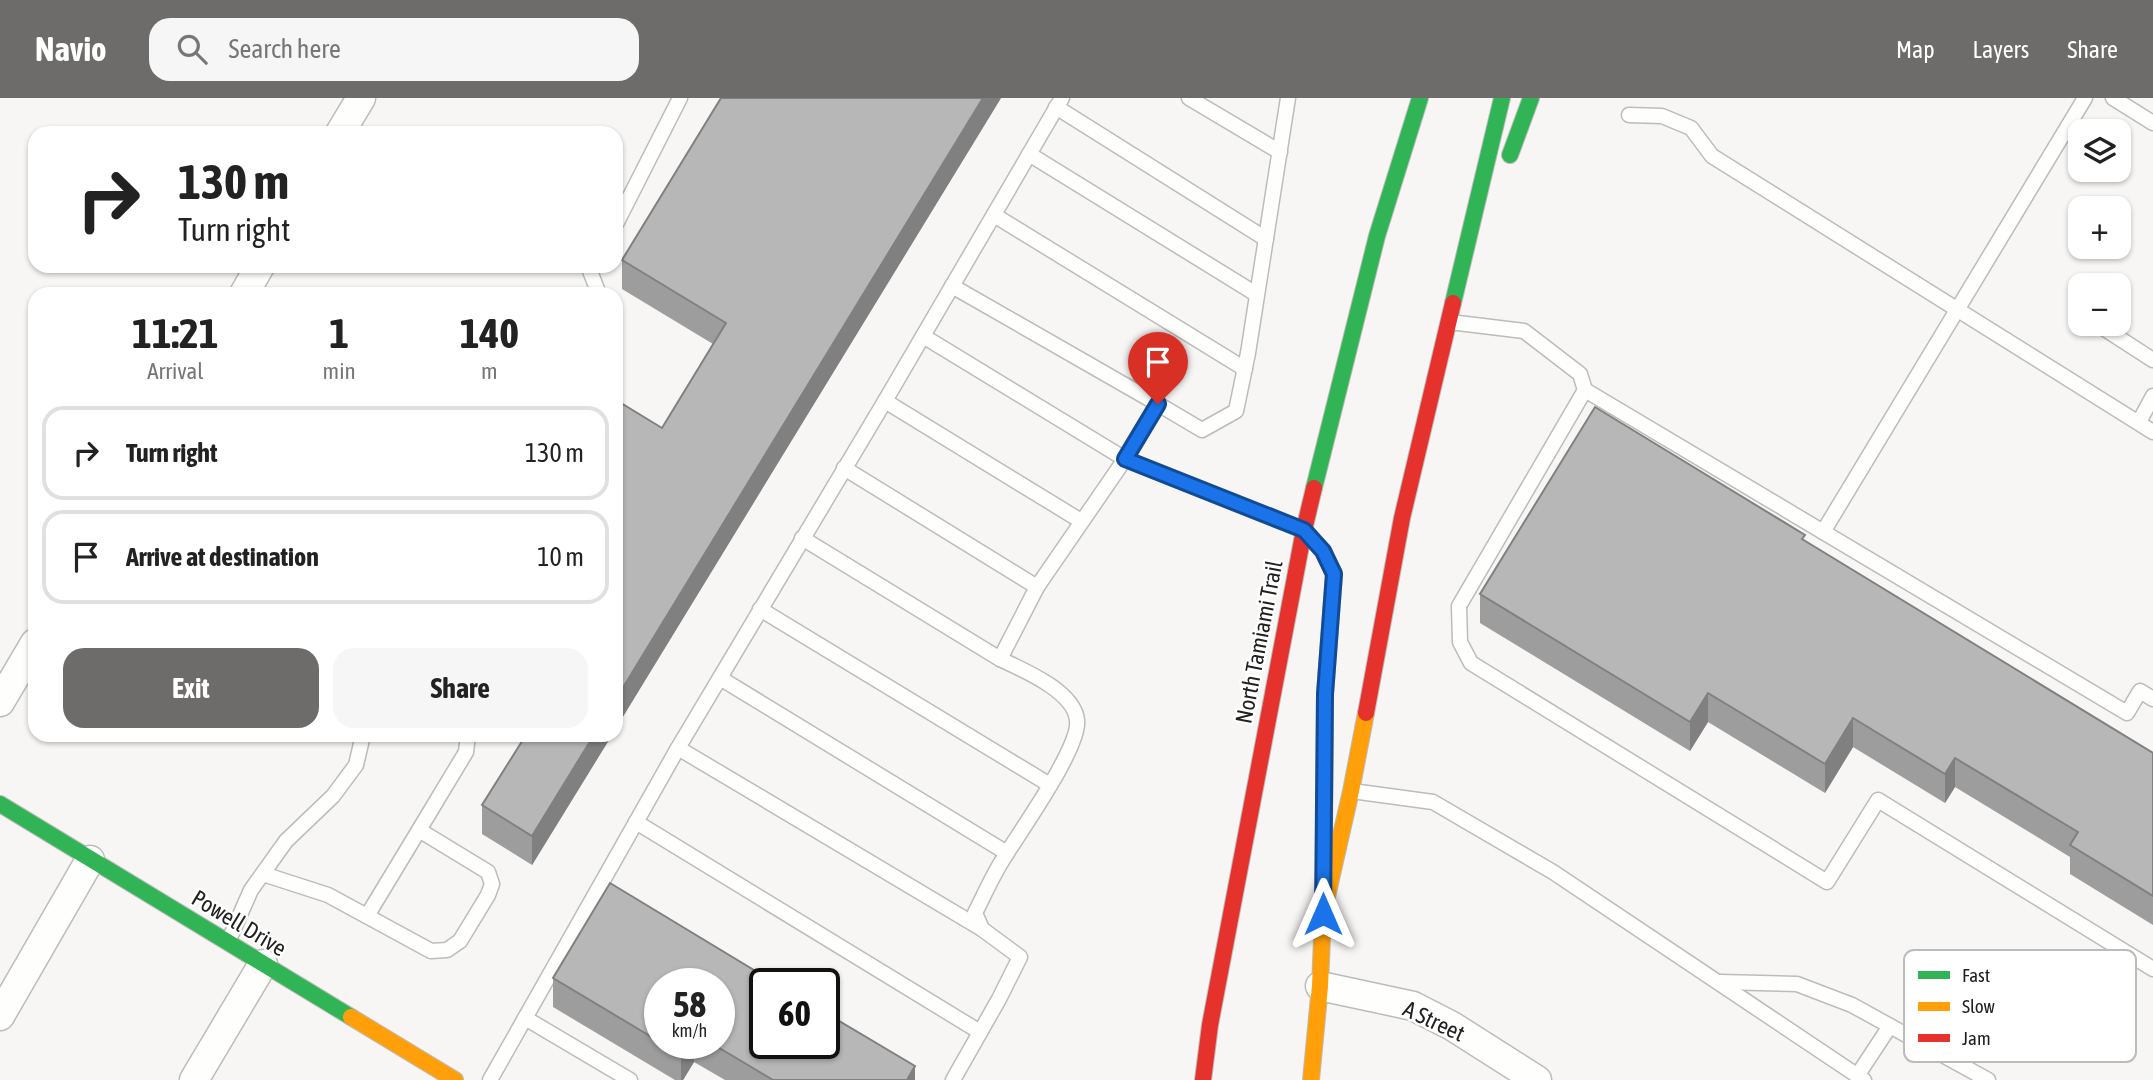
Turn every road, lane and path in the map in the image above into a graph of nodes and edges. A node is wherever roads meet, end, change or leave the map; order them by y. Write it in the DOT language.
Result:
graph roads {
  1 [pos="361,98"];
  2 [pos="680,98"];
  3 [pos="1189,98"];
  4 [pos="1288,98"];
  5 [pos="1420,98"];
  6 [pos="1502,98"];
  7 [pos="1531,98"];
  8 [pos="2085,98"];
  9 [pos="2113,98"];
  10 [pos="1059,102"];
  11 [pos="1629,116"];
  12 [pos="2153,123"];
  13 [pos="344,126"];
  14 [pos="1280,152"];
  15 [pos="1029,154"];
  16 [pos="1507,164"];
  17 [pos="1497,190"];
  18 [pos="623,210"];
  19 [pos="993,215"];
  20 [pos="1266,239"];
  21 [pos="953,286"];
  22 [pos="1256,294"];
  23 [pos="1956,308"];
  24 [pos="1449,321"];
  25 [pos="923,336"];
  26 [pos="2116,336"];
  27 [pos="2153,360"];
  28 [pos="1245,369"];
  29 [pos="1585,390"];
  30 [pos="2153,396"];
  31 [pos="885,401"];
  32 [pos="1158,404"];
  33 [pos="2139,422"];
  34 [pos="2153,432"];
  35 [pos="1125,459"];
  36 [pos="844,468"];
  37 [pos="1081,521"];
  38 [pos="1304,530"];
  39 [pos="1823,532"];
  40 [pos="802,538"];
  41 [pos="1037,587"];
  42 [pos="760,609"];
  43 [pos="28,655"];
  44 [pos="1000,659"];
  45 [pos="720,678"];
  46 [pos="2153,699"];
  47 [pos="0,702"];
  48 [pos="361,742"];
  49 [pos="467,742"];
  50 [pos="678,748"];
  51 [pos="1050,785"];
  52 [pos="1351,791"];
  53 [pos="0,804"];
  54 [pos="636,822"];
  55 [pos="419,830"];
  56 [pos="1007,853"];
  57 [pos="90,860"];
  58 [pos="262,874"];
  59 [pos="1323,914"];
  60 [pos="367,916"];
  61 [pos="982,929"];
  62 [pos="228,943"];
  63 [pos="2122,950"];
  64 [pos="2136,959"];
  65 [pos="263,964"];
  66 [pos="2153,969"];
  67 [pos="1720,982"];
  68 [pos="1320,986"];
  69 [pos="0,1016"];
  70 [pos="525,1018"];
  71 [pos="1890,1026"];
  72 [pos="981,1032"];
  73 [pos="1904,1034"];
  74 [pos="1956,1062"];
  75 [pos="437,1076"];
  76 [pos="1861,1078"];
  77 [pos="194,1080"];
  78 [pos="490,1080"];
  79 [pos="630,1080"];
  80 [pos="953,1080"];
  81 [pos="1203,1080"];
  82 [pos="1311,1080"];
  83 [pos="1537,1080"];
  84 [pos="1989,1080"];
  1 -- 13 [label="street"];
  2 -- 18 [label="lane"];
  3 -- 14 [label="lane"];
  4 -- 14 [label="lane"];
  5 -- 38 [label="main road, North Tamiami Trail"];
  6 -- 24 [label="main road"];
  7 -- 16 [label="main road"];
  8 -- 23 [label="lane"];
  9 -- 12 [label="lane"];
  10 -- 15 [label="lane"];
  10 -- 20 [label="lane"];
  11 -- 23 [label="lane"];
  14 -- 20 [label="lane"];
  15 -- 19 [label="lane"];
  15 -- 22 [label="lane"];
  17 -- 24 [label="main road"];
  19 -- 21 [label="lane"];
  19 -- 28 [label="lane"];
  20 -- 22 [label="lane"];
  21 -- 25 [label="lane"];
  21 -- 32 [label="lane"];
  22 -- 28 [label="lane"];
  23 -- 33 [label="lane"];
  23 -- 39 [label="lane"];
  24 -- 29 [label="lane"];
  24 -- 52 [label="main road"];
  25 -- 31 [label="lane"];
  25 -- 35 [label="lane"];
  26 -- 27 [label="lane"];
  28 -- 32 [label="lane"];
  29 -- 39 [label="lane"];
  29 -- 63 [label="lane"];
  30 -- 33 [label="lane"];
  31 -- 36 [label="lane"];
  31 -- 37 [label="lane"];
  32 -- 35 [label="lane"];
  33 -- 34 [label="lane"];
  35 -- 37 [label="lane"];
  35 -- 38 [label="lane"];
  36 -- 40 [label="lane"];
  36 -- 41 [label="lane"];
  37 -- 41 [label="lane"];
  38 -- 59 [label="main road"];
  38 -- 81 [label="main road, North Tamiami Trail"];
  39 -- 46 [label="lane"];
  40 -- 42 [label="lane"];
  40 -- 44 [label="lane"];
  41 -- 44 [label="lane"];
  42 -- 45 [label="lane"];
  42 -- 51 [label="lane"];
  43 -- 47 [label="street"];
  44 -- 51 [label="lane"];
  45 -- 50 [label="lane"];
  45 -- 56 [label="lane"];
  48 -- 58 [label="lane"];
  49 -- 55 [label="lane"];
  50 -- 54 [label="lane"];
  50 -- 61 [label="lane"];
  51 -- 56 [label="lane"];
  52 -- 59 [label="main road"];
  52 -- 67 [label="lane"];
  53 -- 57 [label="main road, Powell Drive"];
  54 -- 70 [label="lane"];
  54 -- 72 [label="lane"];
  55 -- 60 [label="lane"];
  55 -- 60 [label="lane"];
  56 -- 61 [label="lane"];
  57 -- 62 [label="main road, Powell Drive"];
  57 -- 69 [label="street"];
  58 -- 60 [label="lane"];
  58 -- 62 [label="lane"];
  59 -- 68 [label="main road"];
  61 -- 72 [label="lane"];
  62 -- 65 [label="main road, Powell Drive"];
  64 -- 66 [label="lane"];
  65 -- 75 [label="main road, Powell Drive"];
  65 -- 77 [label="street"];
  67 -- 71 [label="lane"];
  67 -- 76 [label="lane"];
  68 -- 82 [label="main road"];
  68 -- 83 [label="street, A Street"];
  70 -- 78 [label="lane"];
  70 -- 79 [label="lane"];
  71 -- 73 [label="lane"];
  71 -- 76 [label="lane"];
  72 -- 80 [label="lane"];
  74 -- 84 [label="lane"];
}
